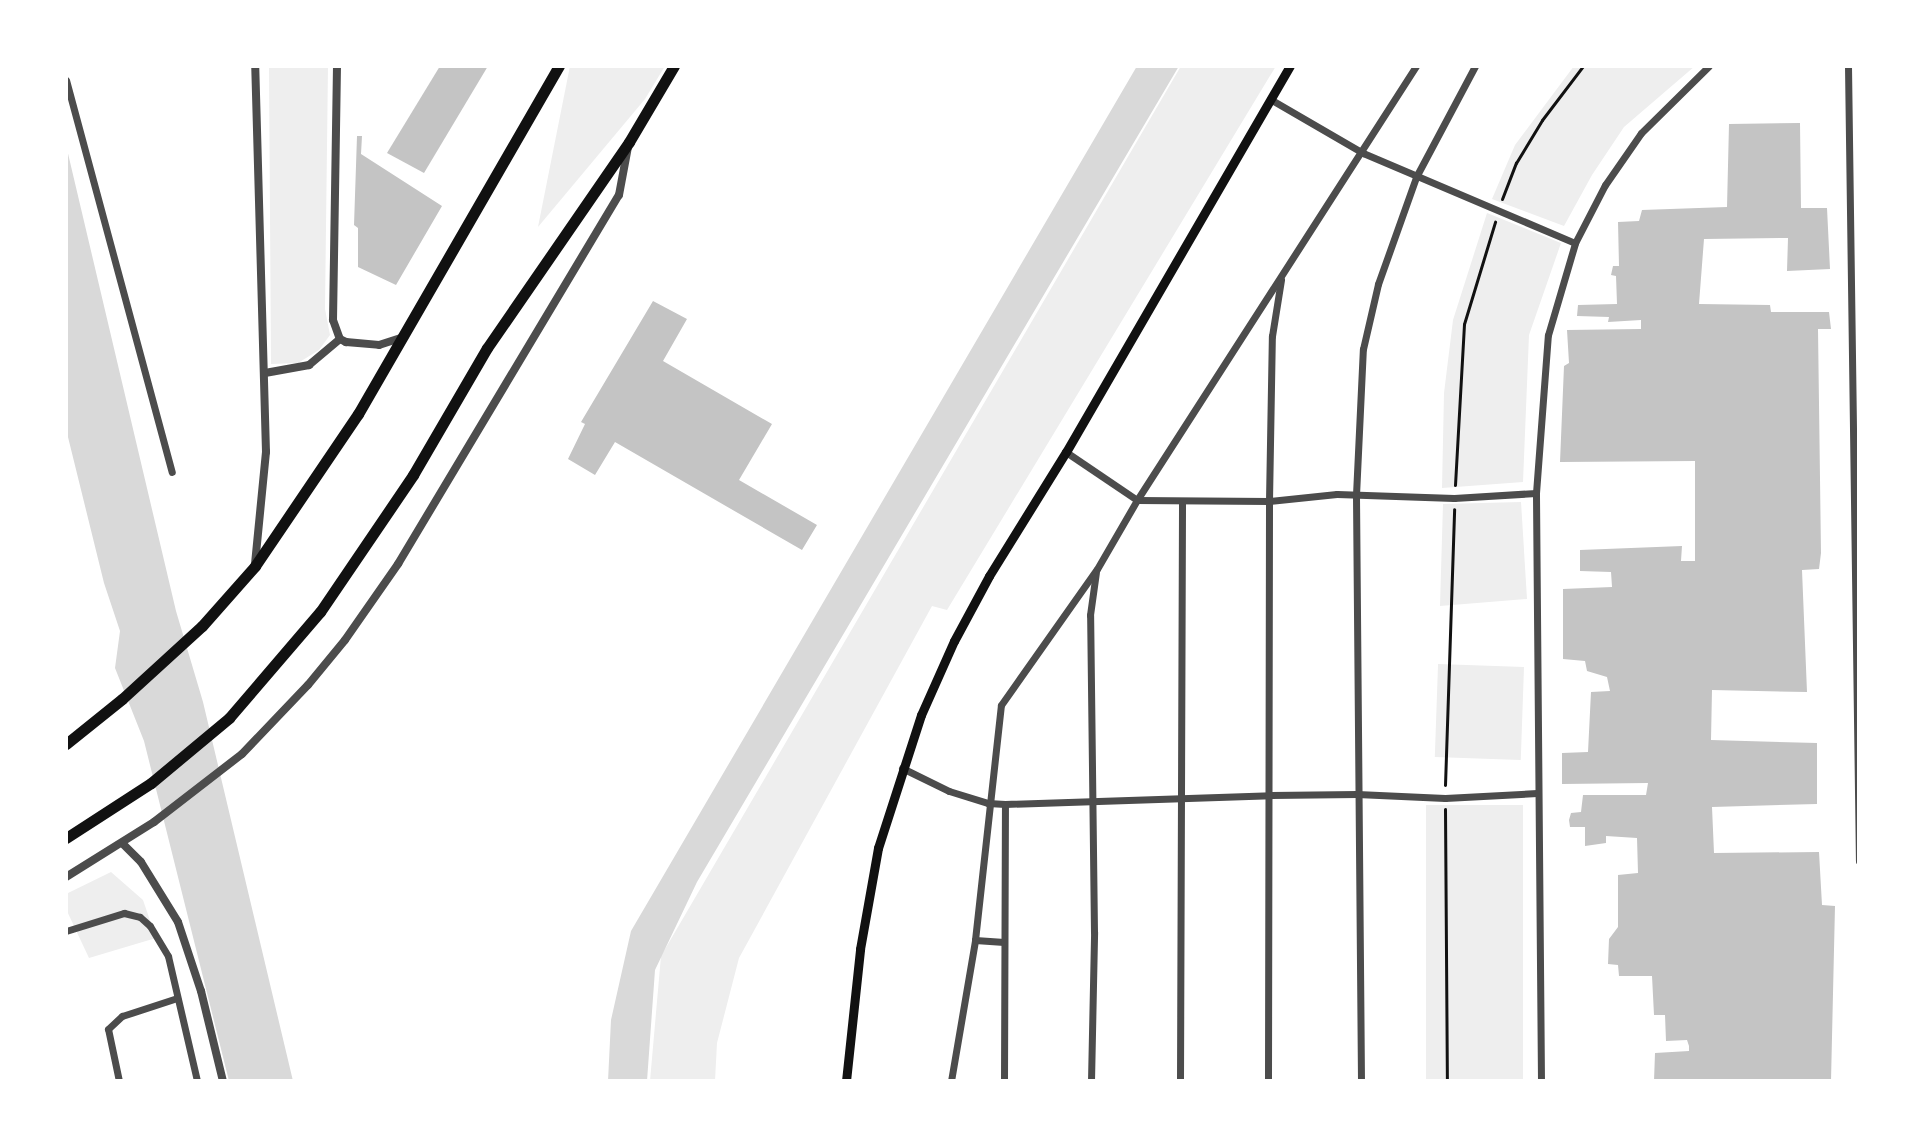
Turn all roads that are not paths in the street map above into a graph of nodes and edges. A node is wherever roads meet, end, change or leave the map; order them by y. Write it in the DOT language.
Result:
graph roads {
  1 [pos="255,66"];
  2 [pos="337,66"];
  3 [pos="559,66"];
  4 [pos="674,66"];
  5 [pos="1290,66"];
  6 [pos="1416,66"];
  7 [pos="1475,66"];
  8 [pos="1709,66"];
  9 [pos="1848,66"];
  10 [pos="66,80"];
  11 [pos="1270,99"];
  12 [pos="629,142"];
  13 [pos="1363,153"];
  14 [pos="1416,177"];
  15 [pos="1575,243"];
  16 [pos="1282,277"];
  17 [pos="405,337"];
  18 [pos="340,339"];
  19 [pos="265,373"];
  20 [pos="1066,452"];
  21 [pos="172,472"];
  22 [pos="1536,493"];
  23 [pos="1356,495"];
  24 [pos="1137,500"];
  25 [pos="1269,501"];
  26 [pos="1182,502"];
  27 [pos="255,566"];
  28 [pos="1097,569"];
  29 [pos="66,744"];
  30 [pos="902,768"];
  31 [pos="1537,793"];
  32 [pos="1357,794"];
  33 [pos="1271,795"];
  34 [pos="1179,799"];
  35 [pos="1091,802"];
  36 [pos="988,803"];
  37 [pos="1005,804"];
  38 [pos="66,838"];
  39 [pos="123,844"];
  40 [pos="1859,861"];
  41 [pos="66,877"];
  42 [pos="66,931"];
  43 [pos="975,940"];
  44 [pos="1004,942"];
  45 [pos="177,998"];
  46 [pos="119,1081"];
  47 [pos="197,1081"];
  48 [pos="223,1081"];
  49 [pos="846,1081"];
  50 [pos="951,1081"];
  51 [pos="1004,1081"];
  52 [pos="1091,1081"];
  53 [pos="1180,1081"];
  54 [pos="1268,1081"];
  55 [pos="1361,1081"];
  56 [pos="1541,1081"];
  1 -- 19 [label="street"];
  2 -- 18 [label="street"];
  3 -- 17 [label="highway"];
  4 -- 12 [label="highway"];
  5 -- 11 [label="main road"];
  6 -- 13 [label="street"];
  7 -- 14 [label="street"];
  8 -- 15 [label="street"];
  9 -- 40 [label="street"];
  10 -- 21 [label="street"];
  11 -- 13 [label="street"];
  11 -- 20 [label="main road"];
  12 -- 38 [label="highway"];
  12 -- 39 [label="street"];
  13 -- 14 [label="street"];
  13 -- 16 [label="street"];
  14 -- 15 [label="street"];
  14 -- 23 [label="street"];
  15 -- 22 [label="street"];
  16 -- 24 [label="street"];
  16 -- 25 [label="street"];
  17 -- 18 [label="street"];
  17 -- 27 [label="highway"];
  18 -- 19 [label="street"];
  19 -- 27 [label="street"];
  20 -- 24 [label="street"];
  20 -- 30 [label="main road"];
  22 -- 23 [label="street"];
  22 -- 31 [label="street"];
  23 -- 25 [label="street"];
  23 -- 32 [label="street"];
  24 -- 26 [label="street"];
  24 -- 28 [label="street"];
  25 -- 26 [label="street"];
  25 -- 33 [label="street"];
  26 -- 34 [label="street"];
  27 -- 29 [label="highway"];
  28 -- 35 [label="street"];
  28 -- 36 [label="street"];
  30 -- 36 [label="street"];
  30 -- 49 [label="main road"];
  31 -- 32 [label="street"];
  31 -- 56 [label="street"];
  32 -- 33 [label="street"];
  32 -- 55 [label="street"];
  33 -- 34 [label="street"];
  33 -- 54 [label="street"];
  34 -- 35 [label="street"];
  34 -- 53 [label="street"];
  35 -- 37 [label="street"];
  35 -- 52 [label="street"];
  36 -- 37 [label="street"];
  36 -- 43 [label="street"];
  37 -- 44 [label="street"];
  39 -- 41 [label="street"];
  39 -- 48 [label="street"];
  42 -- 45 [label="street"];
  43 -- 44 [label="street"];
  43 -- 50 [label="street"];
  44 -- 51 [label="street"];
  45 -- 46 [label="street"];
  45 -- 47 [label="street"];
}
